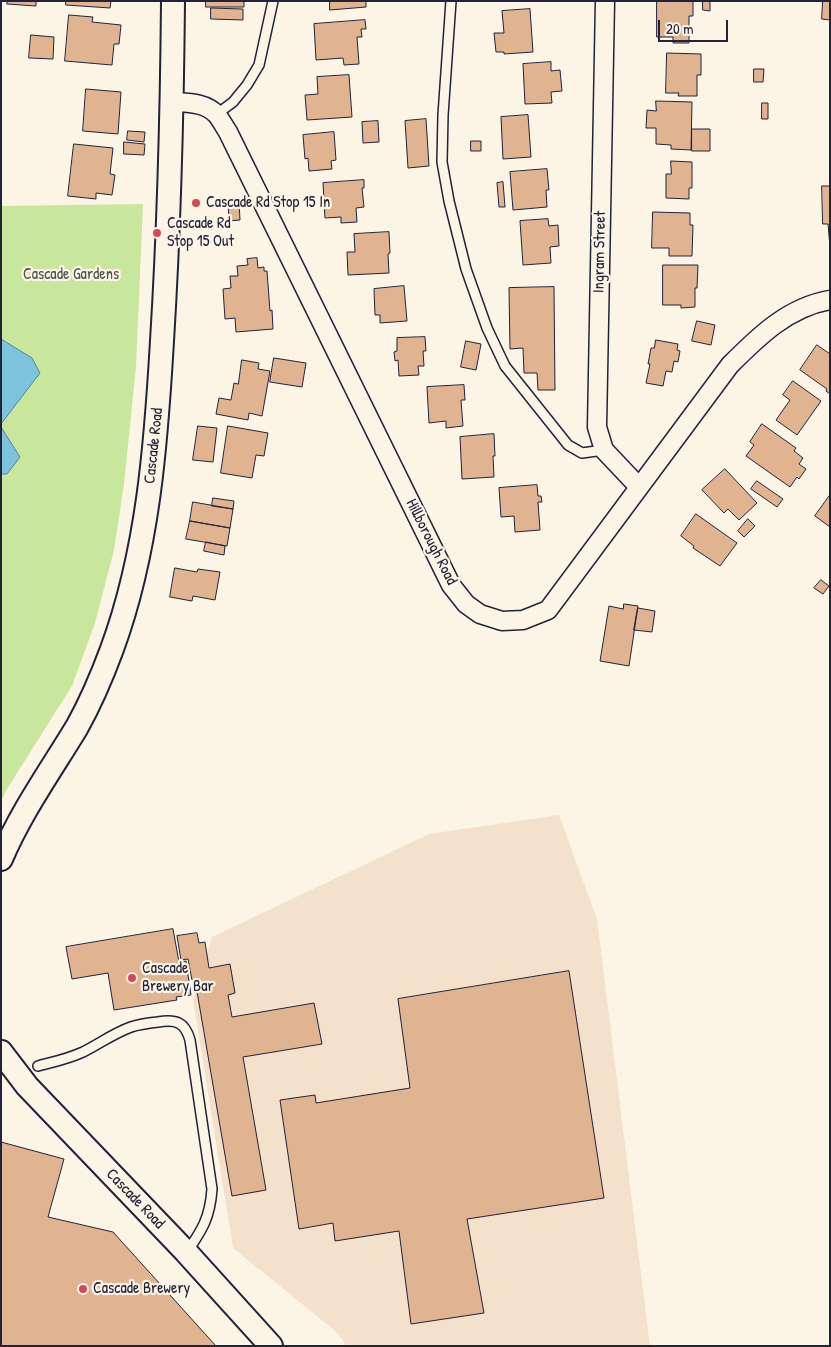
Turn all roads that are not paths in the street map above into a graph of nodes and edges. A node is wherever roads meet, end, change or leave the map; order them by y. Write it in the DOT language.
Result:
graph roads {
  1 [pos="173,1"];
  2 [pos="273,1"];
  3 [pos="451,1"];
  4 [pos="604,1"];
  5 [pos="172,102"];
  6 [pos="217,114"];
  7 [pos="830,300"];
  8 [pos="604,450"];
  9 [pos="639,487"];
  10 [pos="1,859"];
  11 [pos="1,1052"];
  12 [pos="38,1066"];
  13 [pos="186,1252"];
  14 [pos="271,1346"];
  1 -- 5 [label="street, Cascade Road"];
  2 -- 6 [label="lane"];
  3 -- 8 [label="lane"];
  4 -- 8 [label="street, Ingram Street"];
  5 -- 6 [label="street"];
  5 -- 10 [label="street, Cascade Road"];
  6 -- 9 [label="street, Hillborough Road"];
  7 -- 9 [label="street, Hillborough Road"];
  8 -- 9 [label="street, Ingram Street"];
  11 -- 13 [label="street, Cascade Road"];
  12 -- 13 [label="lane"];
  13 -- 14 [label="street, Cascade Road"];
}
